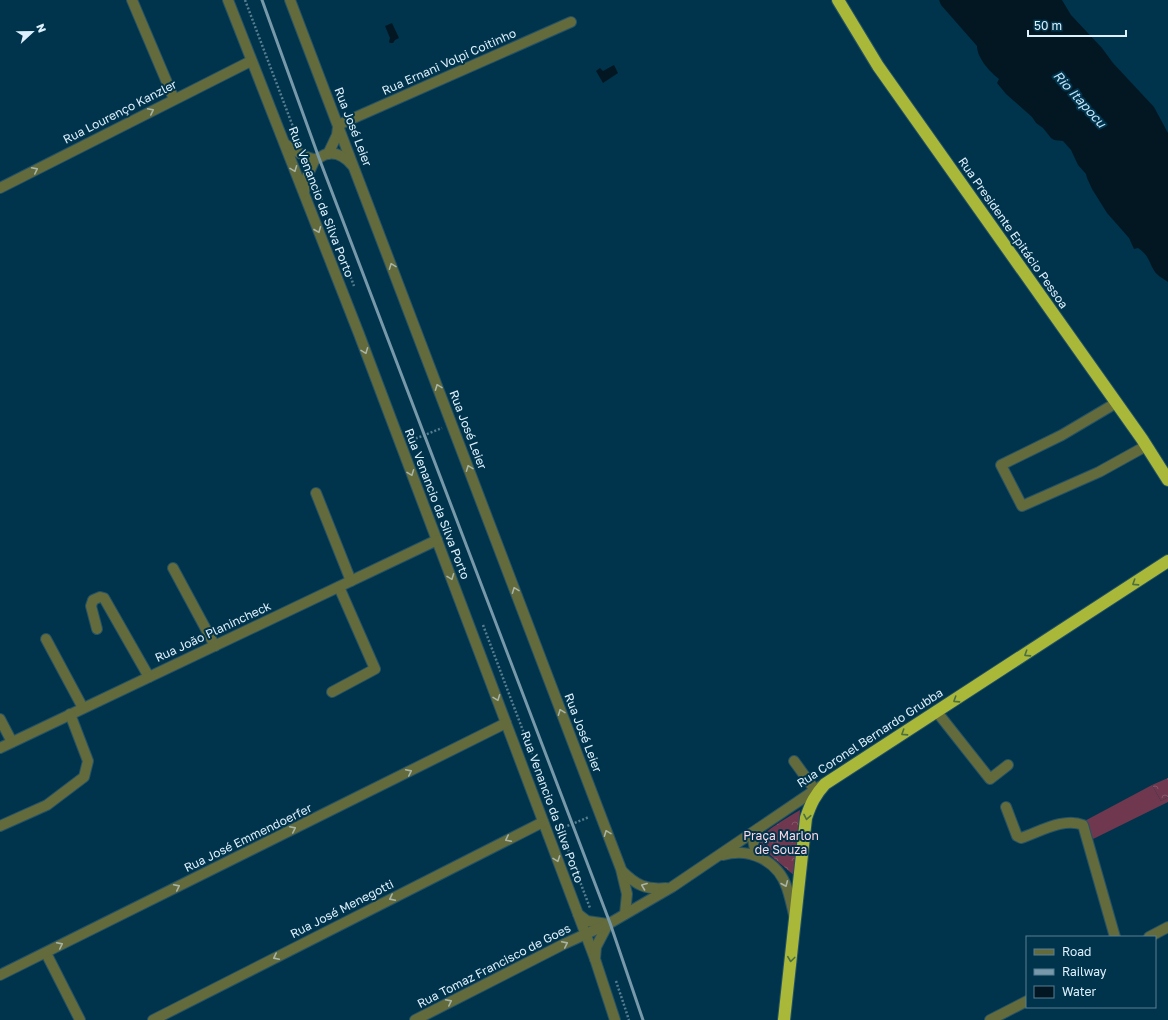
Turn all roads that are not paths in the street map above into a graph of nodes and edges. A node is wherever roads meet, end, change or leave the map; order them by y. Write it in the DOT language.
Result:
graph roads {
  1 [pos="132,0"];
  2 [pos="228,0"];
  3 [pos="290,0"];
  4 [pos="838,0"];
  5 [pos="571,22"];
  6 [pos="251,61"];
  7 [pos="174,99"];
  8 [pos="338,125"];
  9 [pos="285,144"];
  10 [pos="328,154"];
  11 [pos="315,160"];
  12 [pos="356,172"];
  13 [pos="0,188"];
  14 [pos="304,194"];
  15 [pos="1116,402"];
  16 [pos="1146,446"];
  17 [pos="1168,480"];
  18 [pos="316,493"];
  19 [pos="437,540"];
  20 [pos="1168,562"];
  21 [pos="173,568"];
  22 [pos="351,581"];
  23 [pos="339,587"];
  24 [pos="97,629"];
  25 [pos="46,639"];
  26 [pos="215,646"];
  27 [pos="149,677"];
  28 [pos="332,692"];
  29 [pos="82,708"];
  30 [pos="937,712"];
  31 [pos="70,714"];
  32 [pos="0,719"];
  33 [pos="506,723"];
  34 [pos="12,742"];
  35 [pos="0,748"];
  36 [pos="794,761"];
  37 [pos="1008,765"];
  38 [pos="820,787"];
  39 [pos="1006,808"];
  40 [pos="543,822"];
  41 [pos="0,826"];
  42 [pos="758,829"];
  43 [pos="718,857"];
  44 [pos="760,857"];
  45 [pos="621,870"];
  46 [pos="672,887"];
  47 [pos="578,914"];
  48 [pos="624,914"];
  49 [pos="795,920"];
  50 [pos="608,924"];
  51 [pos="1168,927"];
  52 [pos="585,935"];
  53 [pos="1115,936"];
  54 [pos="1151,936"];
  55 [pos="46,952"];
  56 [pos="595,959"];
  57 [pos="0,975"];
  58 [pos="1026,1002"];
  59 [pos="80,1020"];
  60 [pos="153,1020"];
  61 [pos="415,1020"];
  62 [pos="615,1020"];
  63 [pos="784,1020"];
  64 [pos="990,1020"];
  1 -- 7 [label="street"];
  2 -- 6 [label="street, Rua Venancio da Silva Porto"];
  3 -- 8 [label="street, Rua José Leier"];
  4 -- 15 [label="highway, Rua Presidente Epitácio Pessoa"];
  5 -- 8 [label="street, Rua Ernani Volpi Coitinho"];
  6 -- 7 [label="street, Rua Lourenço Kanzler"];
  6 -- 9 [label="street, Rua Venancio da Silva Porto"];
  13 -- 7 [label="street, Rua Lourenço Kanzler, one-way"];
  8 -- 10 [label="street"];
  8 -- 12 [label="street, Rua José Leier"];
  9 -- 11 [label="street"];
  9 -- 14 [label="street, Rua Venancio da Silva Porto, one-way"];
  10 -- 11 [label="street"];
  10 -- 12 [label="street"];
  11 -- 14 [label="street"];
  45 -- 12 [label="street, Rua José Leier, one-way"];
  14 -- 19 [label="street, Rua Venancio da Silva Porto, one-way"];
  15 -- 16 [label="highway, Rua Presidente Epitácio Pessoa"];
  15 -- 16 [label="street"];
  16 -- 17 [label="highway, Rua Presidente Epitácio Pessoa"];
  18 -- 22 [label="street"];
  19 -- 22 [label="street, Rua João Planincheck"];
  19 -- 33 [label="street, Rua Venancio da Silva Porto, one-way"];
  20 -- 30 [label="highway, Rua Coronel Bernardo Grubba, one-way"];
  21 -- 26 [label="street"];
  22 -- 23 [label="street, Rua João Planincheck"];
  23 -- 26 [label="street, Rua João Planincheck"];
  23 -- 28 [label="street"];
  24 -- 27 [label="street"];
  25 -- 29 [label="street"];
  26 -- 27 [label="street, Rua João Planincheck"];
  27 -- 29 [label="street, Rua João Planincheck"];
  29 -- 31 [label="street, Rua João Planincheck"];
  30 -- 37 [label="street"];
  30 -- 38 [label="highway, Rua Coronel Bernardo Grubba, one-way"];
  31 -- 34 [label="street, Rua João Planincheck"];
  31 -- 41 [label="street"];
  32 -- 34 [label="street"];
  33 -- 40 [label="street, Rua Venancio da Silva Porto"];
  55 -- 33 [label="street, Rua José Emmendoerfer, one-way"];
  34 -- 35 [label="street, Rua João Planincheck"];
  36 -- 38 [label="street"];
  38 -- 42 [label="street, Rua Coronel Bernardo Grubba"];
  38 -- 49 [label="highway, one-way"];
  39 -- 53 [label="street"];
  40 -- 47 [label="street, Rua Venancio da Silva Porto, one-way"];
  40 -- 60 [label="street, Rua José Menegotti, one-way"];
  42 -- 43 [label="street, Rua Coronel Bernardo Grubba"];
  42 -- 44 [label="street"];
  43 -- 44 [label="street"];
  43 -- 46 [label="street, Rua Coronel Bernardo Grubba"];
  44 -- 49 [label="street, one-way"];
  46 -- 45 [label="street, Rua José Leier, one-way"];
  45 -- 48 [label="street, Rua José Leier"];
  46 -- 48 [label="street, Rua Coronel Bernardo Grubba"];
  47 -- 50 [label="street"];
  47 -- 52 [label="street, Rua Venancio da Silva Porto"];
  48 -- 50 [label="street, Rua Coronel Bernardo Grubba"];
  49 -- 63 [label="highway, one-way"];
  50 -- 52 [label="street, Rua Coronel Bernardo Grubba"];
  50 -- 56 [label="street"];
  51 -- 54 [label="street"];
  52 -- 56 [label="street, Rua Venancio da Silva Porto"];
  61 -- 52 [label="street, Rua Tomaz Francisco de Goes, one-way"];
  55 -- 57 [label="street, Rua José Emmendoerfer"];
  55 -- 59 [label="street"];
  56 -- 62 [label="street, Rua Venancio da Silva Porto"];
  58 -- 64 [label="street"];
}
